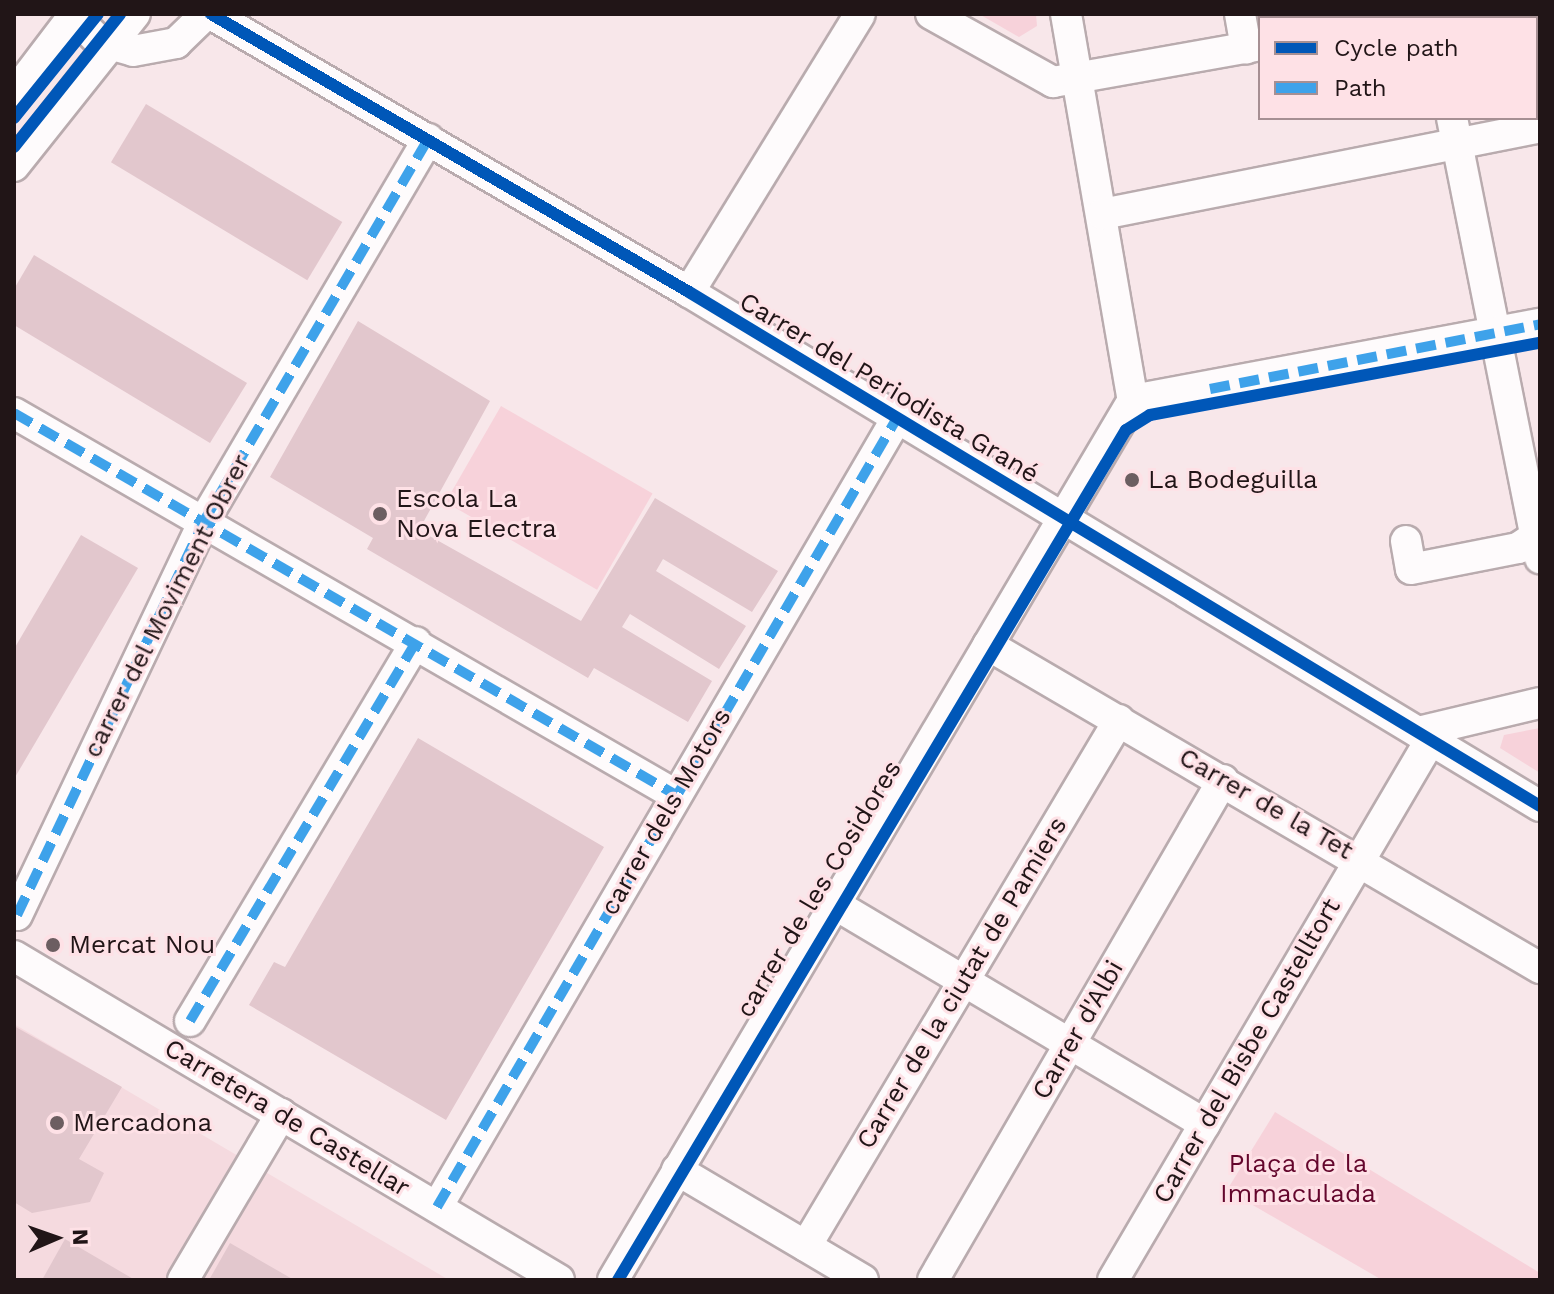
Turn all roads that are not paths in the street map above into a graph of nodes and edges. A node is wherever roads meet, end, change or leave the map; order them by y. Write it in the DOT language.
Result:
graph roads {
  1 [pos="135,14"];
  2 [pos="209,14"];
  3 [pos="860,14"];
  4 [pos="931,14"];
  5 [pos="1066,14"];
  6 [pos="1240,14"];
  7 [pos="73,15"];
  8 [pos="112,46"];
  9 [pos="1253,47"];
  10 [pos="1077,82"];
  11 [pos="14,94"];
  12 [pos="1540,127"];
  13 [pos="1454,131"];
  14 [pos="428,139"];
  15 [pos="14,166"];
  16 [pos="1102,214"];
  17 [pos="689,292"];
  18 [pos="1540,324"];
  19 [pos="1497,332"];
  20 [pos="1133,400"];
  21 [pos="14,413"];
  22 [pos="897,418"];
  23 [pos="1064,520"];
  24 [pos="204,521"];
  25 [pos="1406,541"];
  26 [pos="1538,542"];
  27 [pos="416,642"];
  28 [pos="988,645"];
  29 [pos="1540,703"];
  30 [pos="1119,720"];
  31 [pos="1424,736"];
  32 [pos="1223,780"];
  33 [pos="676,795"];
  34 [pos="1540,806"];
  35 [pos="1360,859"];
  36 [pos="836,905"];
  37 [pos="17,915"];
  38 [pos="14,956"];
  39 [pos="1540,968"];
  40 [pos="964,981"];
  41 [pos="190,1021"];
  42 [pos="1070,1044"];
  43 [pos="281,1114"];
  44 [pos="1205,1124"];
  45 [pos="677,1170"];
  46 [pos="437,1207"];
  47 [pos="806,1246"];
  48 [pos="183,1280"];
  49 [pos="559,1280"];
  50 [pos="613,1280"];
  51 [pos="863,1280"];
  52 [pos="933,1280"];
  53 [pos="1113,1280"];
  1 -- 8 [label="street"];
  2 -- 8 [label="street"];
  2 -- 14 [label="street, Carrer del Periodista Grané"];
  3 -- 17 [label="street"];
  4 -- 10 [label="street"];
  5 -- 10 [label="street"];
  6 -- 9 [label="street"];
  7 -- 8 [label="street"];
  7 -- 11 [label="street"];
  8 -- 15 [label="street"];
  9 -- 10 [label="street"];
  10 -- 16 [label="street"];
  12 -- 13 [label="street"];
  13 -- 16 [label="street"];
  13 -- 19 [label="street"];
  14 -- 17 [label="street, Carrer del Periodista Grané"];
  14 -- 24 [label="street, carrer del Moviment Obrer"];
  16 -- 20 [label="street"];
  17 -- 22 [label="street, Carrer del Periodista Grané"];
  18 -- 19 [label="street"];
  19 -- 20 [label="street"];
  19 -- 26 [label="street"];
  20 -- 23 [label="street, carrer de les Cosidores"];
  21 -- 24 [label="street"];
  22 -- 23 [label="street, Carrer del Periodista Grané"];
  22 -- 33 [label="street, carrer dels Motors"];
  23 -- 28 [label="street, carrer de les Cosidores"];
  23 -- 31 [label="street, Carrer del Periodista Grané"];
  24 -- 27 [label="street"];
  24 -- 37 [label="street, carrer del Moviment Obrer"];
  25 -- 26 [label="street"];
  27 -- 33 [label="street"];
  27 -- 41 [label="street"];
  28 -- 30 [label="street, Carrer de la Tet"];
  28 -- 36 [label="street, carrer de les Cosidores"];
  29 -- 31 [label="street"];
  30 -- 32 [label="street, Carrer de la Tet"];
  30 -- 40 [label="street, Carrer de la ciutat de Pamiers"];
  31 -- 34 [label="street, Carrer del Periodista Grané"];
  31 -- 35 [label="street, Carrer del Bisbe Castelltort"];
  32 -- 35 [label="street, Carrer de la Tet"];
  32 -- 42 [label="street, Carrer d'Albi"];
  33 -- 46 [label="street, carrer dels Motors"];
  35 -- 39 [label="street, Carrer de la Tet"];
  35 -- 44 [label="street, Carrer del Bisbe Castelltort"];
  36 -- 40 [label="street"];
  36 -- 45 [label="street, carrer de les Cosidores"];
  38 -- 43 [label="street, Carretera de Castellar"];
  40 -- 42 [label="street"];
  40 -- 47 [label="street, Carrer de la ciutat de Pamiers"];
  42 -- 44 [label="street"];
  42 -- 52 [label="street, Carrer d'Albi"];
  43 -- 46 [label="street, Carretera de Castellar"];
  43 -- 48 [label="street"];
  44 -- 53 [label="street, Carrer del Bisbe Castelltort"];
  45 -- 47 [label="street"];
  45 -- 50 [label="street, carrer de les Cosidores"];
  46 -- 49 [label="street, Carretera de Castellar"];
  47 -- 51 [label="street"];
}
